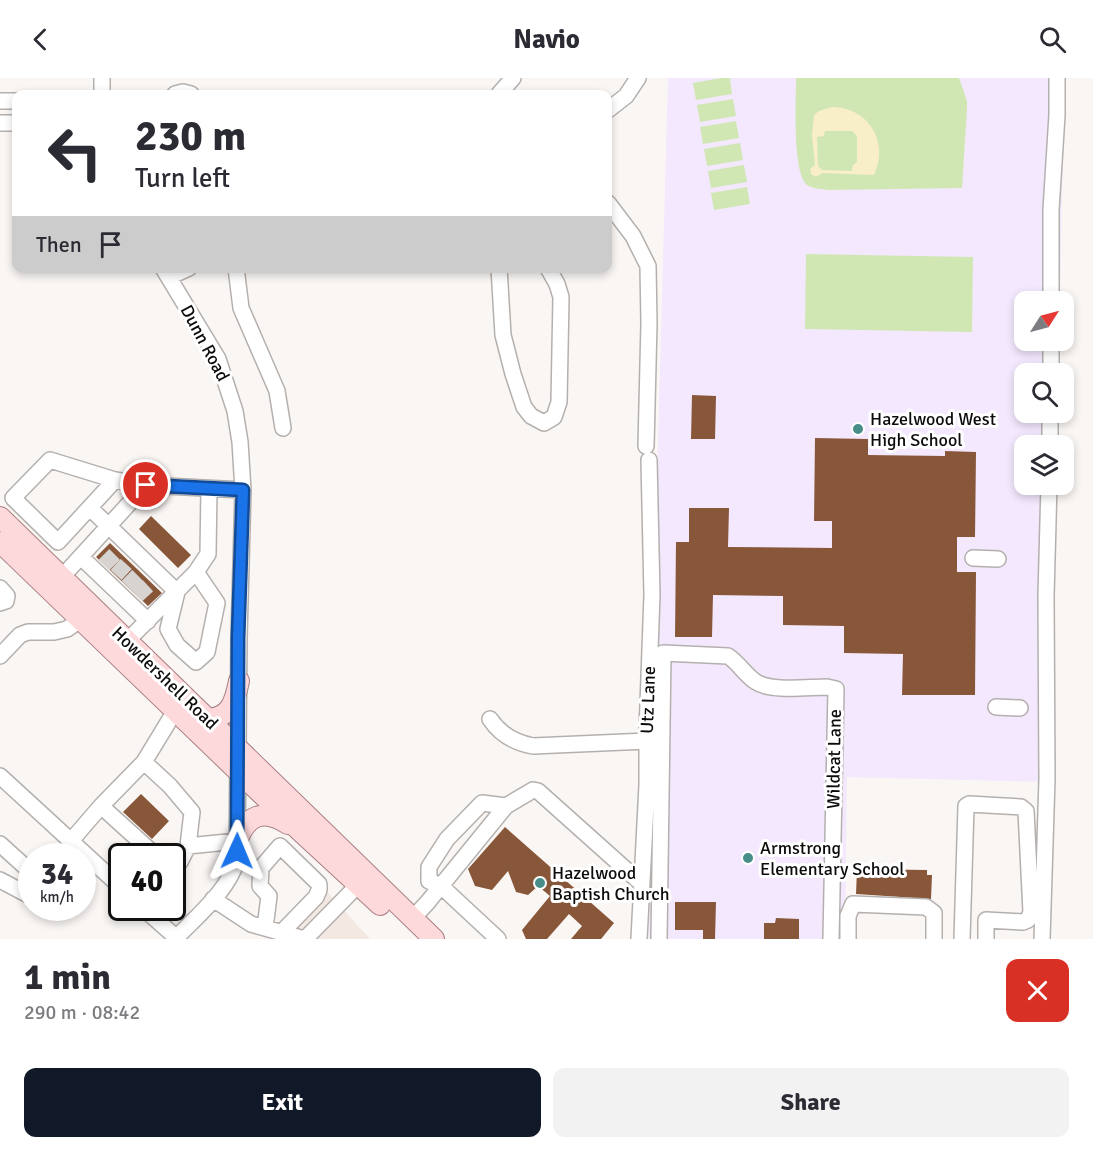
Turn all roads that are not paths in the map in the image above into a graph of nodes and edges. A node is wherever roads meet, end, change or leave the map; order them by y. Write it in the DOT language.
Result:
graph roads {
  1 [pos="638,78"];
  2 [pos="1057,78"];
  3 [pos="612,107"];
  4 [pos="612,207"];
  5 [pos="166,273"];
  6 [pos="237,273"];
  7 [pos="499,273"];
  8 [pos="551,273"];
  9 [pos="1051,291"];
  10 [pos="283,429"];
  11 [pos="115,480"];
  12 [pos="146,485"];
  13 [pos="209,489"];
  14 [pos="243,490"];
  15 [pos="1049,495"];
  16 [pos="90,508"];
  17 [pos="0,517"];
  18 [pos="110,526"];
  19 [pos="0,542"];
  20 [pos="81,557"];
  21 [pos="973,558"];
  22 [pos="998,559"];
  23 [pos="196,572"];
  24 [pos="62,577"];
  25 [pos="0,588"];
  26 [pos="177,592"];
  27 [pos="0,603"];
  28 [pos="81,620"];
  29 [pos="148,621"];
  30 [pos="127,641"];
  31 [pos="0,656"];
  32 [pos="239,681"];
  33 [pos="996,707"];
  34 [pos="1020,708"];
  35 [pos="175,711"];
  36 [pos="207,719"];
  37 [pos="490,719"];
  38 [pos="647,741"];
  39 [pos="238,749"];
  40 [pos="144,762"];
  41 [pos="238,772"];
  42 [pos="0,776"];
  43 [pos="101,806"];
  44 [pos="506,806"];
  45 [pos="300,831"];
  46 [pos="70,842"];
  47 [pos="237,842"];
  48 [pos="142,843"];
  49 [pos="0,844"];
  50 [pos="188,846"];
  51 [pos="186,850"];
  52 [pos="18,860"];
  53 [pos="0,880"];
  54 [pos="642,884"];
  55 [pos="358,885"];
  56 [pos="441,886"];
  57 [pos="18,890"];
  58 [pos="213,899"];
  59 [pos="962,916"];
  60 [pos="412,919"];
  61 [pos="986,920"];
  62 [pos="158,921"];
  63 [pos="265,928"];
  64 [pos="285,929"];
  65 [pos="177,938"];
  66 [pos="304,939"];
  67 [pos="417,939"];
  68 [pos="434,939"];
  69 [pos="498,939"];
  70 [pos="639,939"];
  71 [pos="659,939"];
  72 [pos="831,939"];
  73 [pos="848,939"];
  74 [pos="934,939"];
  75 [pos="962,939"];
  76 [pos="986,939"];
  77 [pos="1042,939"];
  1 -- 3 [label="street"];
  2 -- 9 [label="street"];
  4 -- 38 [label="street, Utz Lane"];
  5 -- 14 [label="street, Dunn Road"];
  6 -- 10 [label="street"];
  7 -- 8 [label="street"];
  11 -- 12 [label="street"];
  11 -- 16 [label="street"];
  11 -- 16 [label="street"];
  12 -- 13 [label="street"];
  12 -- 18 [label="street"];
  13 -- 14 [label="street"];
  13 -- 23 [label="street"];
  14 -- 32 [label="street, Dunn Road"];
  15 -- 77 [label="street"];
  16 -- 18 [label="street"];
  17 -- 24 [label="main road, Howdershell Road"];
  18 -- 20 [label="street"];
  18 -- 26 [label="street"];
  19 -- 28 [label="main road, Howdershell Road"];
  20 -- 24 [label="street"];
  20 -- 29 [label="street"];
  21 -- 22 [label="street"];
  23 -- 26 [label="street"];
  23 -- 26 [label="street"];
  24 -- 30 [label="main road, Howdershell Road"];
  25 -- 27 [label="street"];
  26 -- 29 [label="street"];
  28 -- 31 [label="street"];
  28 -- 35 [label="main road, Howdershell Road"];
  29 -- 30 [label="street"];
  30 -- 36 [label="main road, Howdershell Road"];
  32 -- 36 [label="main road"];
  32 -- 39 [label="street, Dunn Road"];
  33 -- 34 [label="street"];
  35 -- 40 [label="street"];
  35 -- 41 [label="main road, Howdershell Road"];
  36 -- 39 [label="main road, Howdershell Road"];
  37 -- 38 [label="street"];
  38 -- 54 [label="street, Utz Lane"];
  39 -- 41 [label="street, Dunn Road"];
  39 -- 60 [label="main road, Howdershell Road"];
  40 -- 43 [label="street"];
  40 -- 50 [label="street"];
  41 -- 45 [label="main road, Howdershell Road"];
  41 -- 47 [label="street, Dunn Road"];
  42 -- 46 [label="street"];
  43 -- 46 [label="street"];
  43 -- 48 [label="street"];
  44 -- 54 [label="street"];
  44 -- 56 [label="street"];
  44 -- 56 [label="street"];
  45 -- 47 [label="main road"];
  45 -- 55 [label="main road, Howdershell Road"];
  47 -- 50 [label="street"];
  47 -- 58 [label="street, Dunn Road"];
  49 -- 52 [label="street"];
  50 -- 51 [label="street"];
  53 -- 57 [label="street"];
  54 -- 70 [label="street, Utz Lane"];
  55 -- 66 [label="street"];
  55 -- 67 [label="main road, Howdershell Road"];
  56 -- 60 [label="street"];
  56 -- 69 [label="street"];
  58 -- 63 [label="street"];
  58 -- 65 [label="street, Dunn Road"];
  59 -- 61 [label="street"];
  59 -- 61 [label="street"];
  59 -- 75 [label="street"];
  60 -- 68 [label="main road, Howdershell Road"];
  61 -- 76 [label="street"];
  62 -- 65 [label="street"];
  63 -- 64 [label="street"];
  63 -- 64 [label="street"];
  64 -- 66 [label="street"];
  71 -- 72 [label="street, Wildcat Lane"];
  73 -- 74 [label="street"];
}
